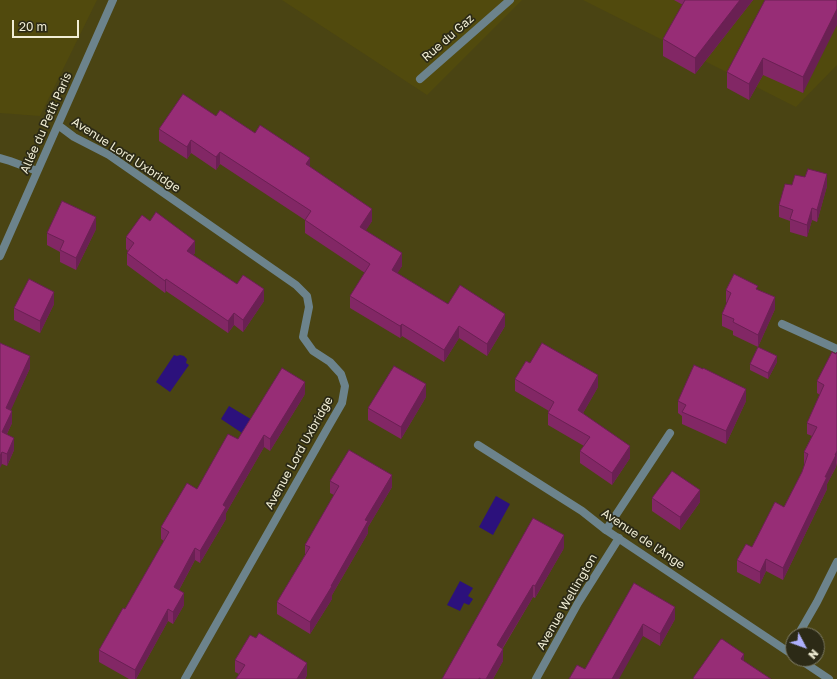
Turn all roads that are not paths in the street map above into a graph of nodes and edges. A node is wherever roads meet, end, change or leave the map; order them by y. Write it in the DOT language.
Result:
graph roads {
  1 [pos="113,0"];
  2 [pos="510,0"];
  3 [pos="420,79"];
  4 [pos="58,125"];
  5 [pos="0,158"];
  6 [pos="37,172"];
  7 [pos="0,256"];
  8 [pos="782,324"];
  9 [pos="837,349"];
  10 [pos="670,433"];
  11 [pos="478,445"];
  12 [pos="606,530"];
  13 [pos="619,538"];
  14 [pos="837,562"];
  15 [pos="803,627"];
  16 [pos="785,649"];
  17 [pos="811,667"];
  18 [pos="185,679"];
  19 [pos="536,679"];
  20 [pos="829,679"];
  1 -- 4 [label="street, Allée du Petit Paris"];
  2 -- 3 [label="street, Rue du Gaz"];
  4 -- 6 [label="street, Allée du Petit Paris"];
  4 -- 18 [label="street, Avenue Lord Uxbridge"];
  5 -- 6 [label="street"];
  6 -- 7 [label="street, Allée du Petit Paris"];
  8 -- 9 [label="street"];
  10 -- 12 [label="street"];
  11 -- 12 [label="street, Avenue de l'Ange"];
  12 -- 13 [label="street, Avenue de l'Ange"];
  13 -- 16 [label="street, Avenue de l'Ange"];
  13 -- 19 [label="street, Avenue Wellington"];
  14 -- 15 [label="street"];
  17 -- 20 [label="street"];
}
